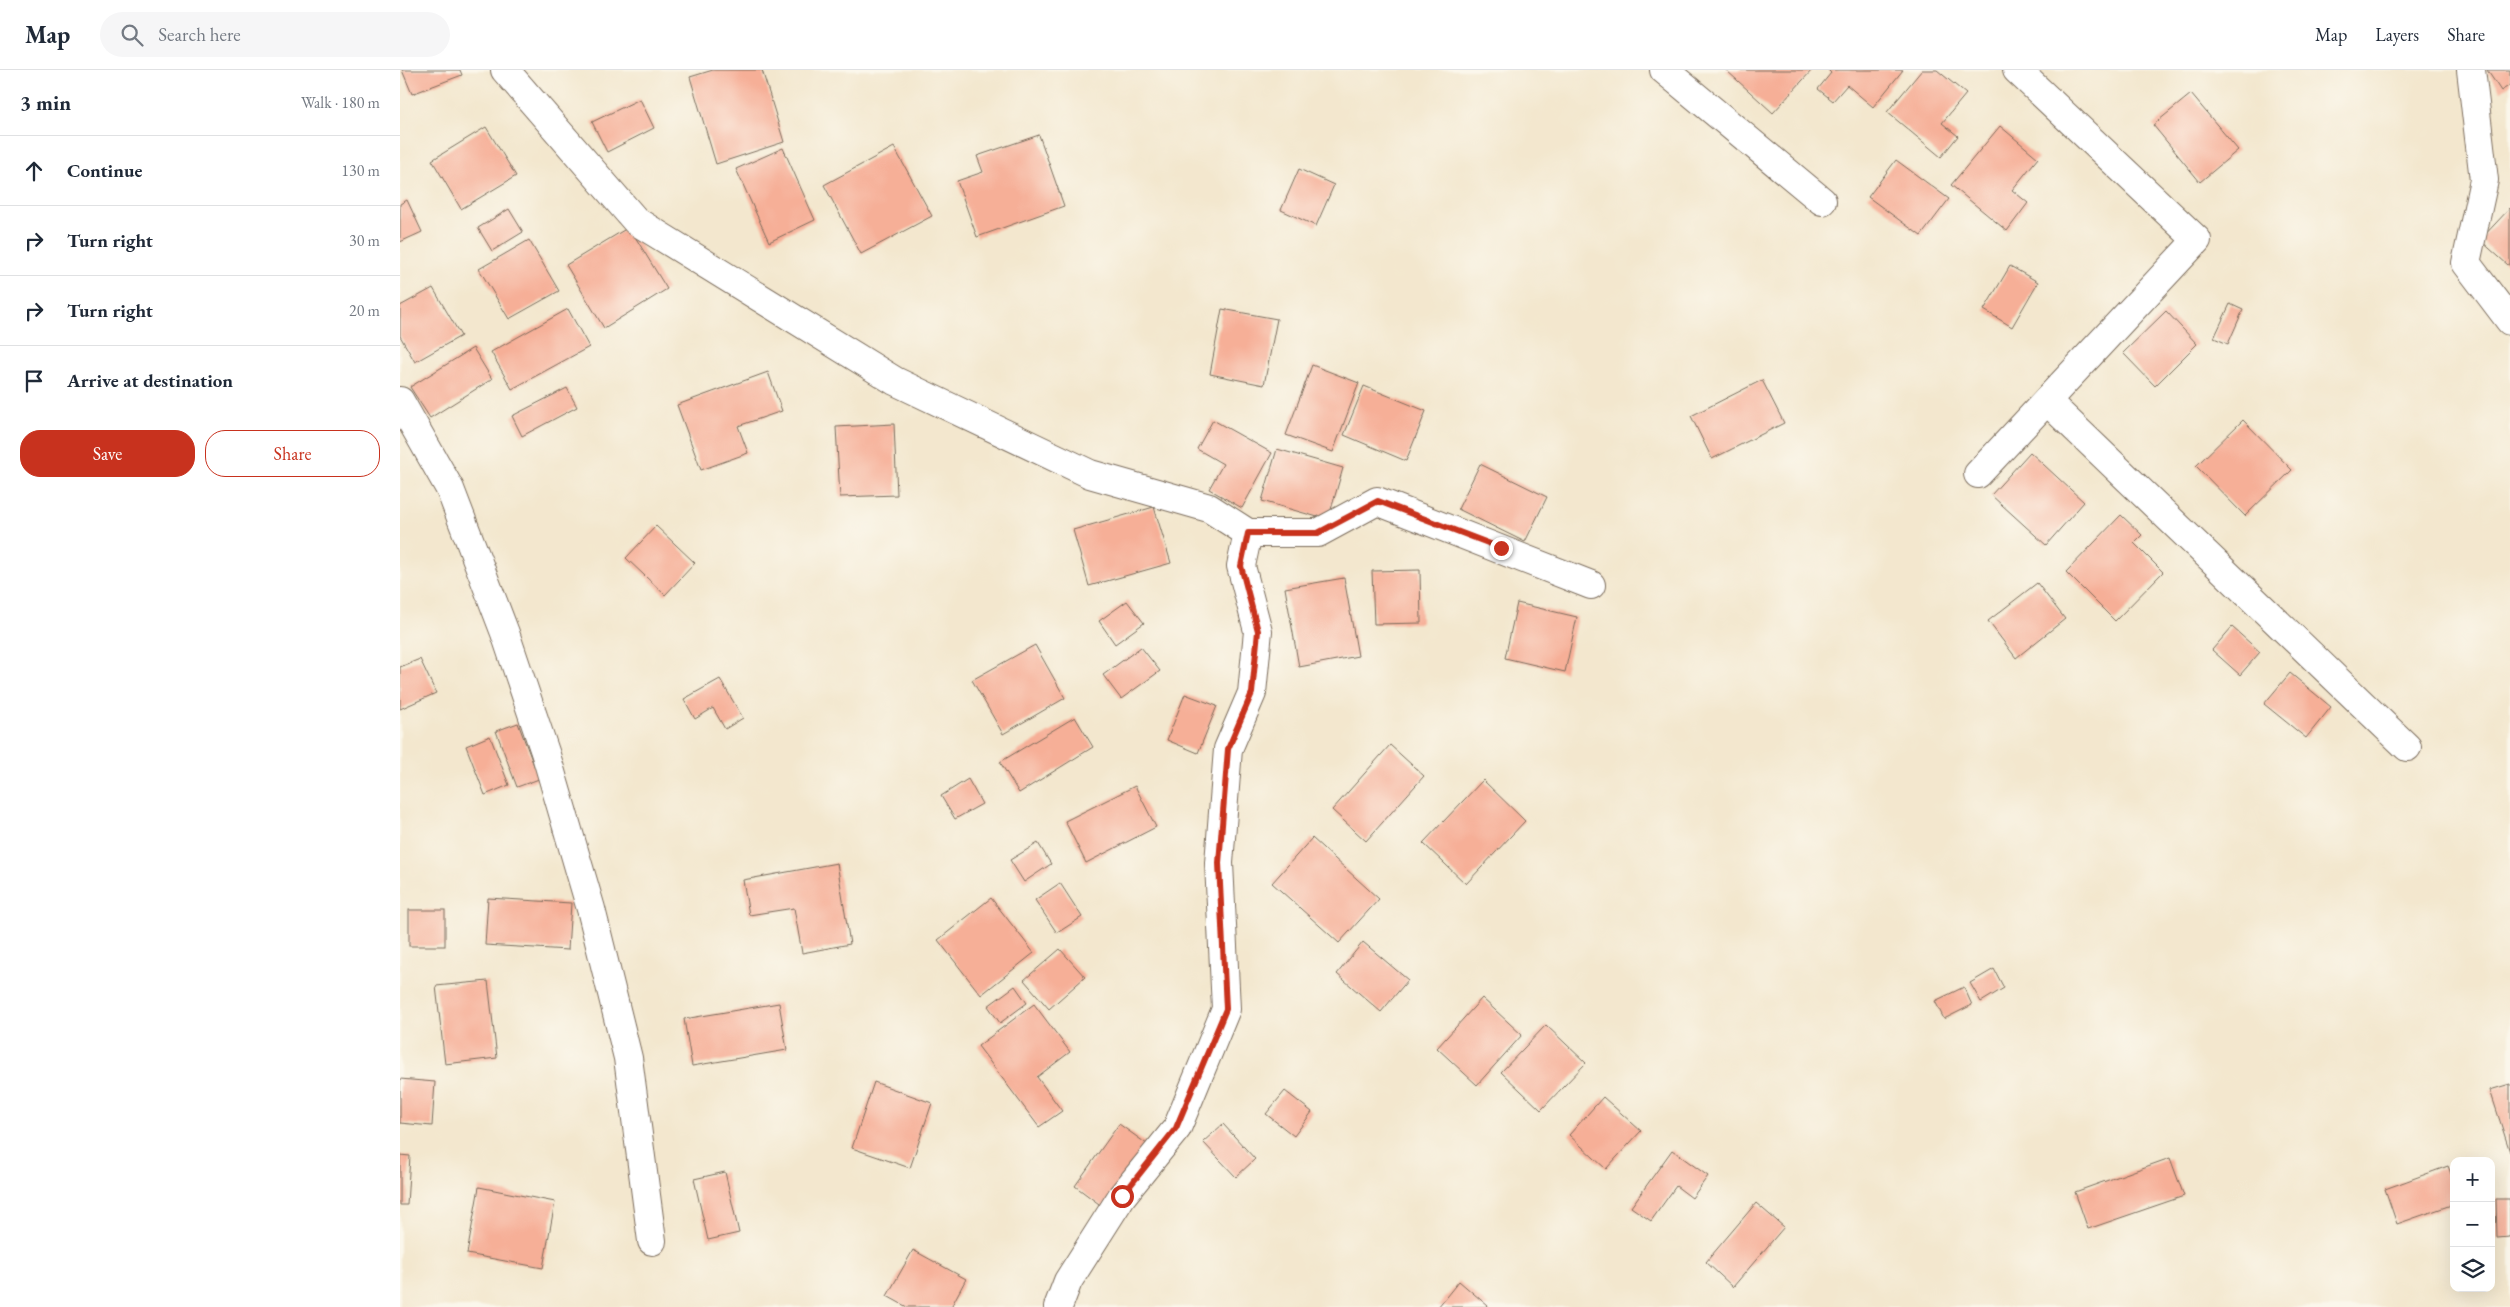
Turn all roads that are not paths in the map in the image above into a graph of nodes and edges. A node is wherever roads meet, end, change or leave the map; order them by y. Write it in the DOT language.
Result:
graph roads {
  1 [pos="505,70"];
  2 [pos="1664,70"];
  3 [pos="2017,70"];
  4 [pos="2471,70"];
  5 [pos="1822,202"];
  6 [pos="2510,320"];
  7 [pos="2046,401"];
  8 [pos="400,402"];
  9 [pos="1978,474"];
  10 [pos="1248,533"];
  11 [pos="1591,585"];
  12 [pos="2407,747"];
  13 [pos="652,1241"];
  14 [pos="1058,1307"];
  1 -- 10 [label="street"];
  2 -- 5 [label="street"];
  3 -- 7 [label="street"];
  4 -- 6 [label="street"];
  7 -- 9 [label="street"];
  7 -- 12 [label="street"];
  8 -- 13 [label="street"];
  10 -- 11 [label="street"];
  10 -- 14 [label="street"];
}
